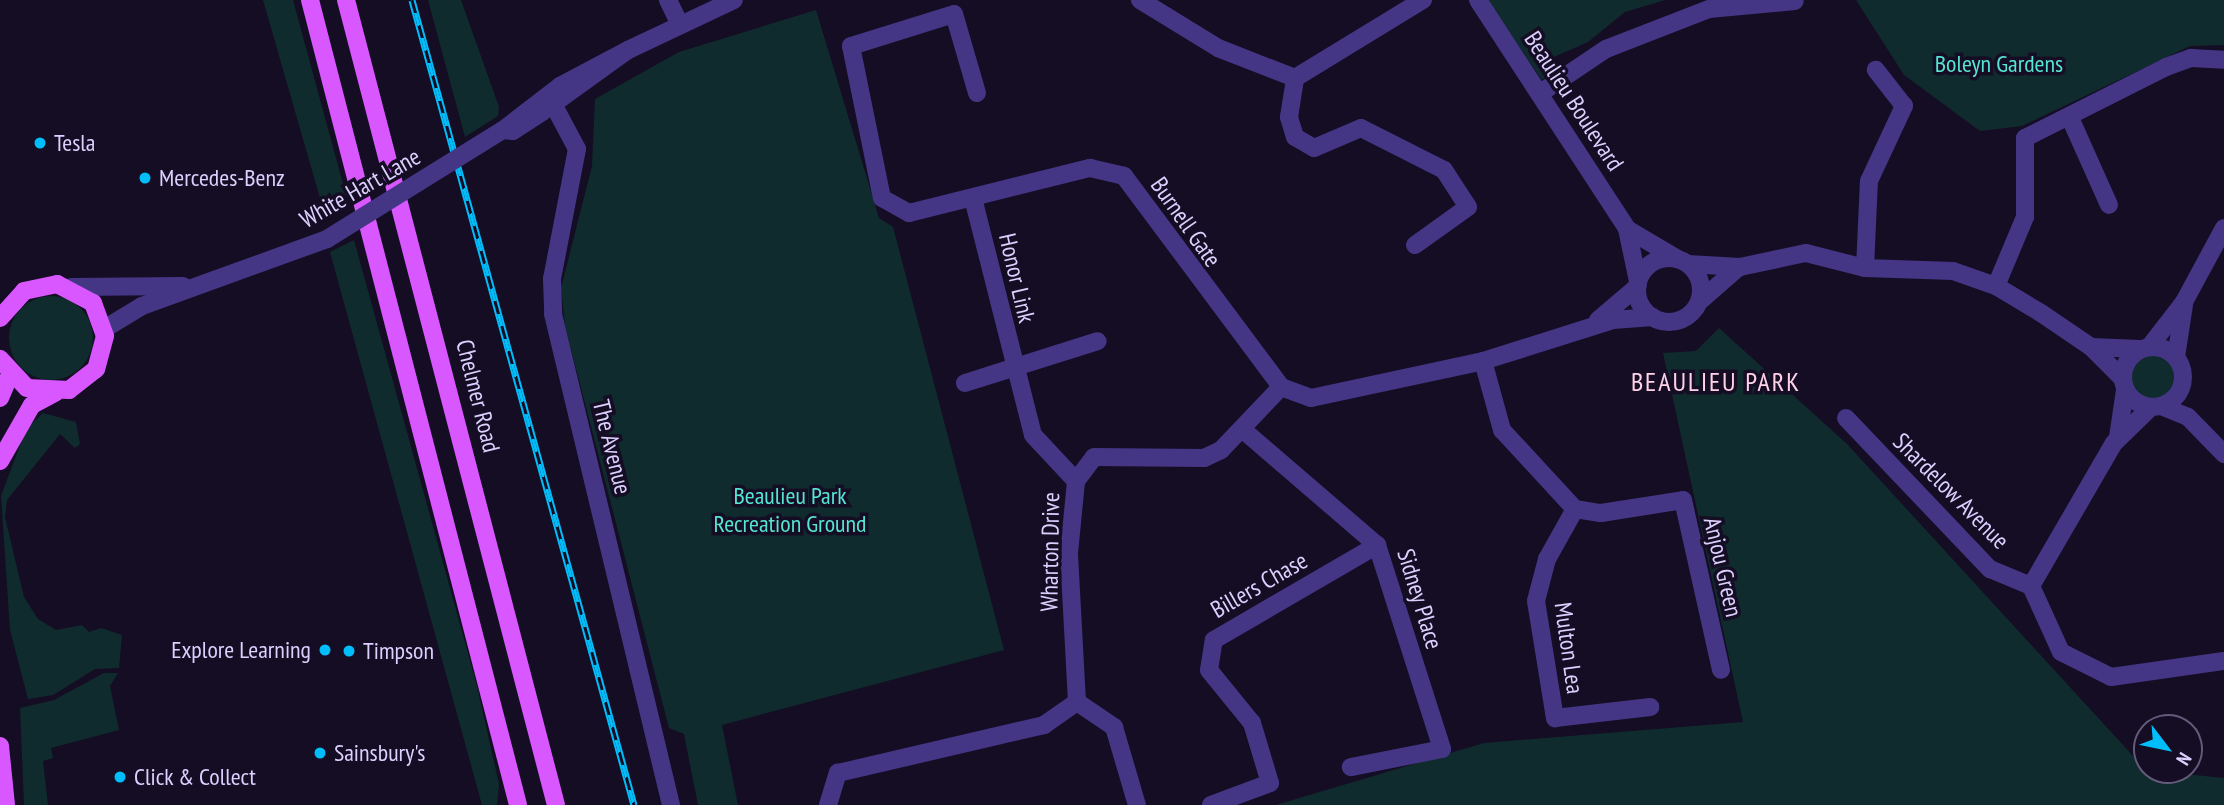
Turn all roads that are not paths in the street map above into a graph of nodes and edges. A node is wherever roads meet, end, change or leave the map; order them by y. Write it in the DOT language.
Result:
graph roads {
  1 [pos="310,0"];
  2 [pos="346,0"];
  3 [pos="668,0"];
  4 [pos="734,0"];
  5 [pos="1140,0"];
  6 [pos="1423,0"];
  7 [pos="1478,0"];
  8 [pos="1795,1"];
  9 [pos="679,23"];
  10 [pos="628,50"];
  11 [pos="2224,60"];
  12 [pos="1876,70"];
  13 [pos="1295,78"];
  14 [pos="1542,92"];
  15 [pos="977,93"];
  16 [pos="553,104"];
  17 [pos="2071,120"];
  18 [pos="503,130"];
  19 [pos="973,198"];
  20 [pos="2109,205"];
  21 [pos="2224,228"];
  22 [pos="1627,229"];
  23 [pos="1415,245"];
  24 [pos="1683,261"];
  25 [pos="1740,267"];
  26 [pos="1865,268"];
  27 [pos="1638,283"];
  28 [pos="194,286"];
  29 [pos="1996,286"];
  30 [pos="0,287"];
  31 [pos="71,288"];
  32 [pos="21,293"];
  33 [pos="1700,301"];
  34 [pos="2184,302"];
  35 [pos="1653,317"];
  36 [pos="0,318"];
  37 [pos="1586,327"];
  38 [pos="104,329"];
  39 [pos="1098,341"];
  40 [pos="2091,347"];
  41 [pos="2145,348"];
  42 [pos="2176,357"];
  43 [pos="0,359"];
  44 [pos="1483,361"];
  45 [pos="1012,369"];
  46 [pos="10,375"];
  47 [pos="2183,376"];
  48 [pos="965,383"];
  49 [pos="2124,384"];
  50 [pos="1281,387"];
  51 [pos="55,393"];
  52 [pos="0,398"];
  53 [pos="2156,406"];
  54 [pos="2188,417"];
  55 [pos="1846,418"];
  56 [pos="1242,429"];
  57 [pos="2118,437"];
  58 [pos="2224,454"];
  59 [pos="0,461"];
  60 [pos="1076,481"];
  61 [pos="1575,509"];
  62 [pos="1377,545"];
  63 [pos="2031,586"];
  64 [pos="2224,661"];
  65 [pos="1721,670"];
  66 [pos="1077,702"];
  67 [pos="1650,707"];
  68 [pos="0,746"];
  69 [pos="1351,767"];
  70 [pos="6,805"];
  71 [pos="519,805"];
  72 [pos="556,805"];
  73 [pos="671,805"];
  74 [pos="828,805"];
  75 [pos="1137,805"];
  76 [pos="1211,805"];
  1 -- 71 [label="main road"];
  2 -- 72 [label="main road, Chelmer Road"];
  3 -- 9 [label="street"];
  4 -- 9 [label="street, White Hart Lane"];
  5 -- 13 [label="street"];
  6 -- 13 [label="street"];
  7 -- 14 [label="street, Beaulieu Boulevard"];
  8 -- 14 [label="street"];
  9 -- 10 [label="street, White Hart Lane"];
  10 -- 16 [label="street, White Hart Lane"];
  10 -- 18 [label="street, White Hart Lane"];
  11 -- 17 [label="street"];
  12 -- 26 [label="street"];
  13 -- 23 [label="street"];
  14 -- 22 [label="street, Beaulieu Boulevard"];
  15 -- 19 [label="street, Burnell Gate"];
  16 -- 18 [label="street, White Hart Lane"];
  16 -- 73 [label="street, The Avenue"];
  17 -- 20 [label="street"];
  17 -- 29 [label="street"];
  18 -- 28 [label="street, White Hart Lane, bridge"];
  19 -- 45 [label="street, Honor Link"];
  19 -- 50 [label="street, Burnell Gate"];
  21 -- 34 [label="street"];
  22 -- 24 [label="street, Beaulieu Boulevard"];
  22 -- 27 [label="street, Beaulieu Boulevard"];
  24 -- 25 [label="street"];
  24 -- 27 [label="street"];
  24 -- 33 [label="street"];
  25 -- 26 [label="street"];
  25 -- 33 [label="street"];
  26 -- 29 [label="street"];
  27 -- 35 [label="street"];
  27 -- 37 [label="street"];
  28 -- 31 [label="street, White Hart Lane"];
  28 -- 38 [label="street, White Hart Lane"];
  29 -- 40 [label="street"];
  30 -- 32 [label="main road"];
  31 -- 32 [label="main road"];
  31 -- 38 [label="main road"];
  32 -- 36 [label="main road"];
  33 -- 35 [label="street"];
  34 -- 41 [label="street"];
  34 -- 42 [label="street"];
  35 -- 37 [label="street"];
  37 -- 44 [label="street"];
  38 -- 51 [label="main road"];
  39 -- 45 [label="street"];
  40 -- 41 [label="street"];
  40 -- 49 [label="street"];
  41 -- 42 [label="street"];
  41 -- 49 [label="street"];
  42 -- 47 [label="street"];
  43 -- 46 [label="main road"];
  44 -- 50 [label="street"];
  44 -- 61 [label="street"];
  45 -- 48 [label="street"];
  45 -- 60 [label="street, Honor Link"];
  46 -- 51 [label="main road"];
  46 -- 52 [label="main road"];
  47 -- 53 [label="street"];
  47 -- 54 [label="street"];
  49 -- 53 [label="street"];
  49 -- 57 [label="street"];
  50 -- 56 [label="street, Wharton Drive"];
  51 -- 59 [label="main road"];
  53 -- 54 [label="street"];
  53 -- 57 [label="street"];
  54 -- 58 [label="street"];
  55 -- 63 [label="street, Shardelow Avenue"];
  56 -- 60 [label="street, Wharton Drive"];
  56 -- 62 [label="street, Sidney Place"];
  57 -- 63 [label="street"];
  60 -- 66 [label="street, Wharton Drive"];
  61 -- 65 [label="street, Anjou Green"];
  61 -- 67 [label="street, Multon Lea"];
  62 -- 69 [label="street, Sidney Place"];
  62 -- 76 [label="street, Billers Chase"];
  63 -- 64 [label="street"];
  66 -- 74 [label="street"];
  66 -- 75 [label="street"];
  68 -- 70 [label="main road"];
}
